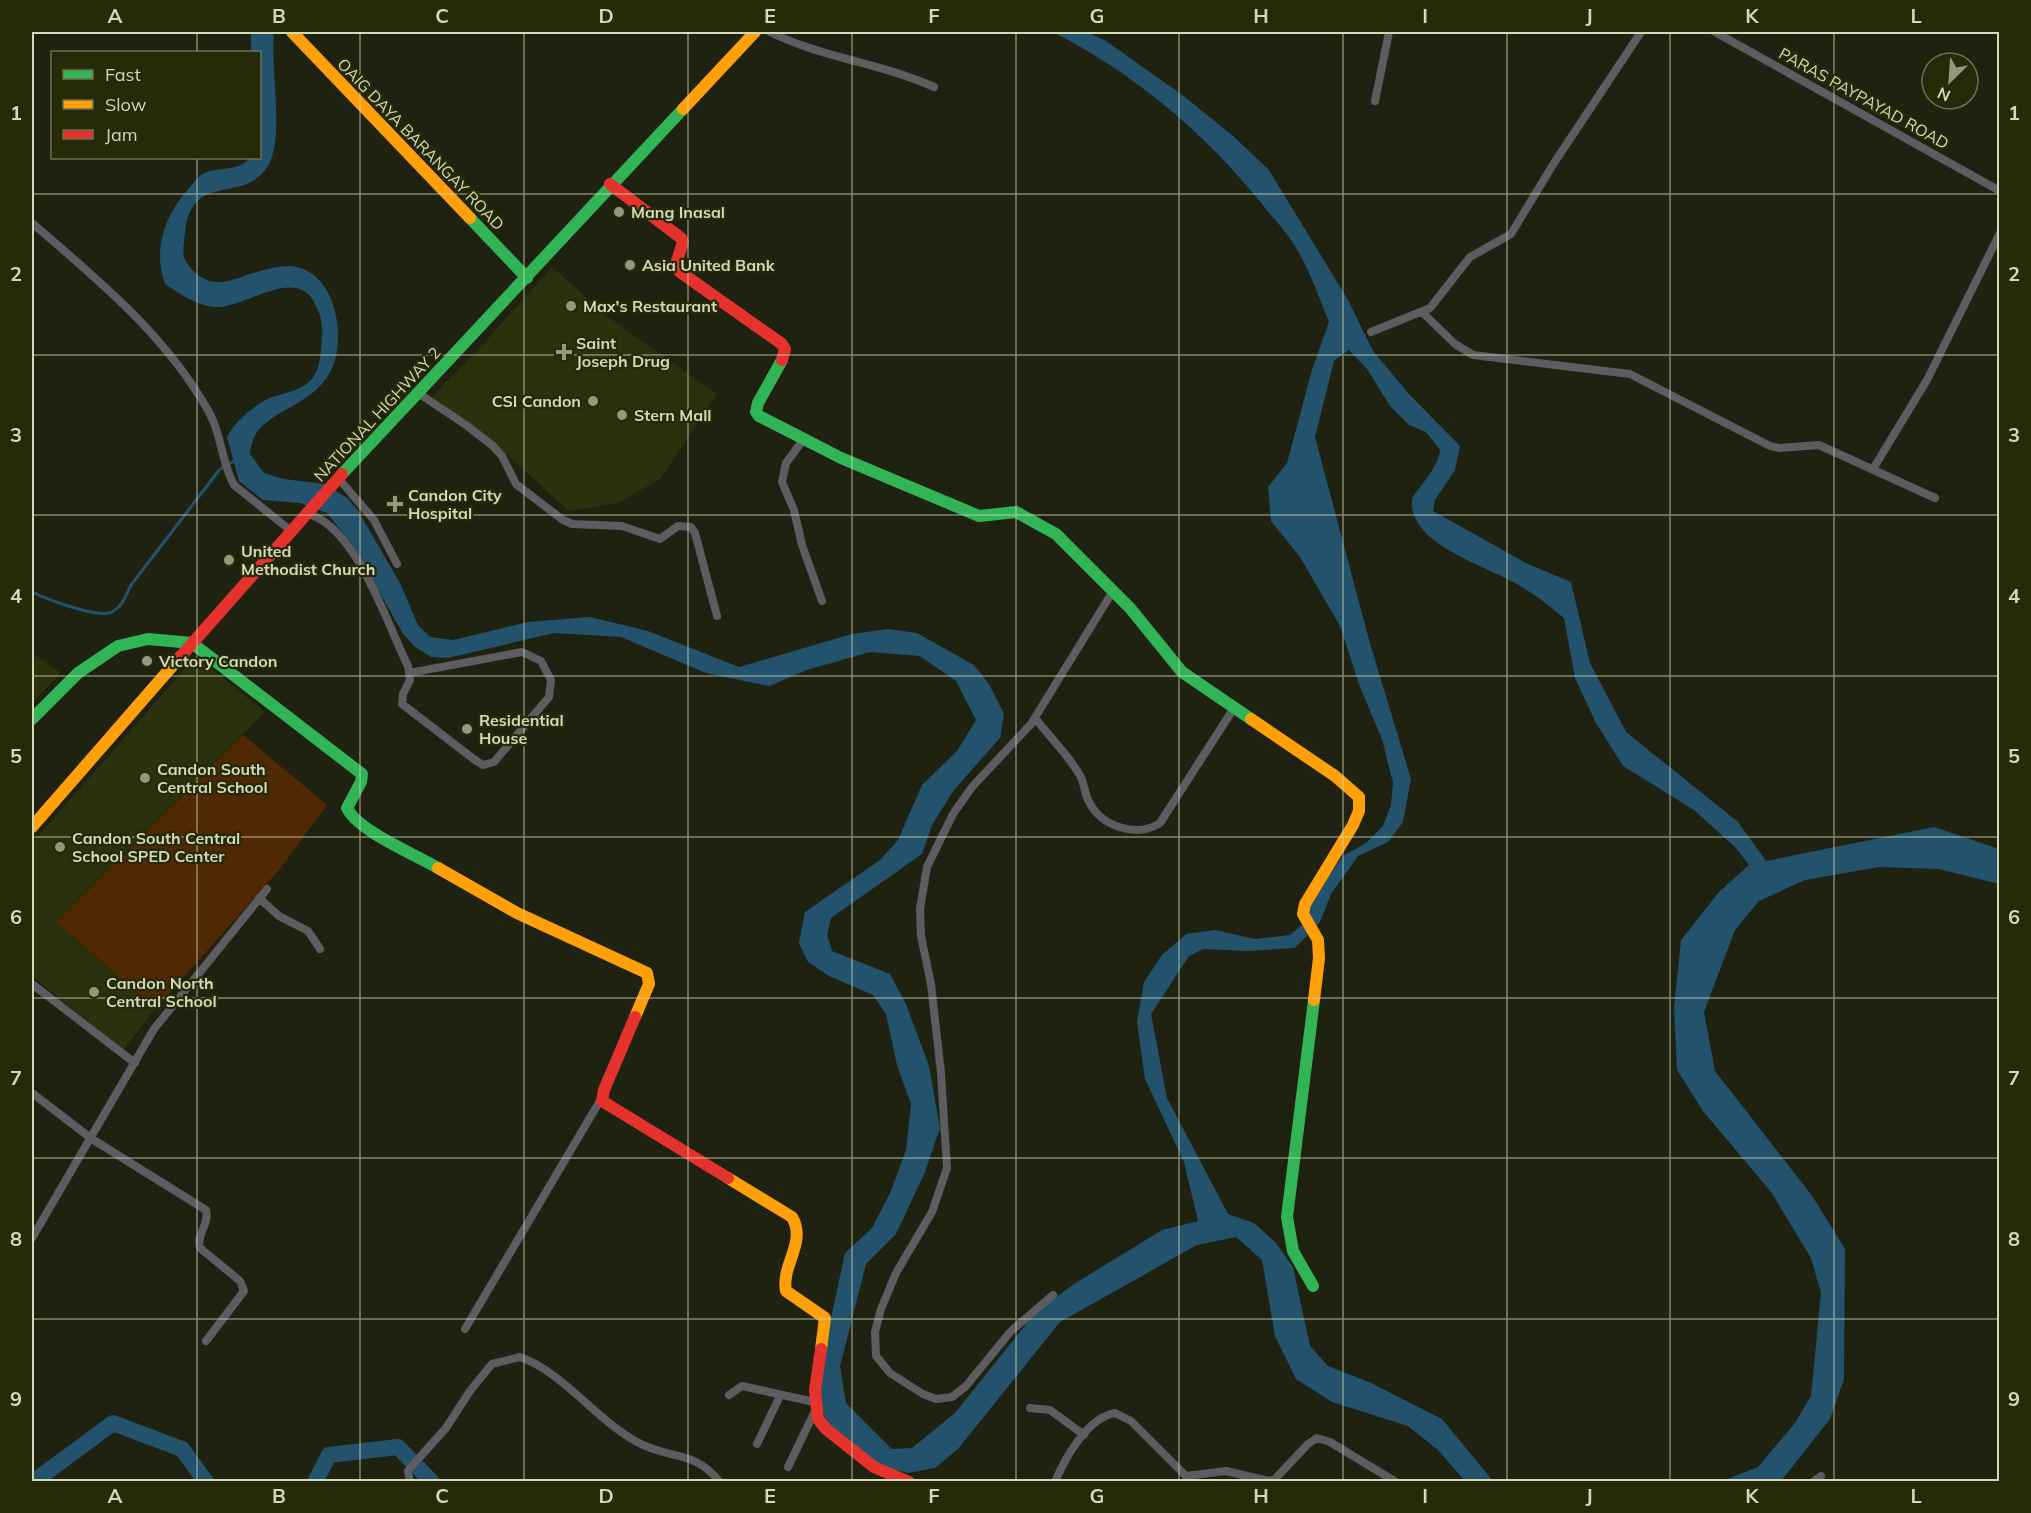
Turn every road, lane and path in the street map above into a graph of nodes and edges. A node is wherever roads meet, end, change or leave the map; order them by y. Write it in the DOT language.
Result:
graph roads {
  1 [pos="292,32"];
  2 [pos="755,32"];
  3 [pos="770,32"];
  4 [pos="1389,32"];
  5 [pos="1641,32"];
  6 [pos="1719,33"];
  7 [pos="934,87"];
  8 [pos="1375,101"];
  9 [pos="610,184"];
  10 [pos="2000,191"];
  11 [pos="32,223"];
  12 [pos="2000,233"];
  13 [pos="527,278"];
  14 [pos="1423,312"];
  15 [pos="1371,332"];
  16 [pos="418,393"];
  17 [pos="803,440"];
  18 [pos="1873,469"];
  19 [pos="336,481"];
  20 [pos="1935,498"];
  21 [pos="307,511"];
  22 [pos="290,530"];
  23 [pos="397,564"];
  24 [pos="1113,591"];
  25 [pos="822,601"];
  26 [pos="717,616"];
  27 [pos="192,643"];
  28 [pos="409,673"];
  29 [pos="1234,708"];
  30 [pos="1035,718"];
  31 [pos="32,719"];
  32 [pos="33,823"];
  33 [pos="267,889"];
  34 [pos="259,898"];
  35 [pos="320,949"];
  36 [pos="32,984"];
  37 [pos="135,1063"];
  38 [pos="32,1093"];
  39 [pos="601,1099"];
  40 [pos="92,1139"];
  41 [pos="32,1234"];
  42 [pos="1313,1286"];
  43 [pos="1053,1295"];
  44 [pos="465,1329"];
  45 [pos="206,1341"];
  46 [pos="729,1395"];
  47 [pos="780,1396"];
  48 [pos="815,1406"];
  49 [pos="1030,1408"];
  50 [pos="1084,1435"];
  51 [pos="757,1444"];
  52 [pos="788,1467"];
  53 [pos="1821,1476"];
  54 [pos="410,1482"];
  55 [pos="720,1482"];
  56 [pos="909,1482"];
  57 [pos="1055,1482"];
  58 [pos="1396,1482"];
  59 [pos="1813,1482"];
  1 -- 13 [label="street, OAIG DAYA BARANGAY ROAD"];
  2 -- 9 [label="street, NATIONAL HIGHWAY 2"];
  3 -- 7 [label="street"];
  4 -- 8 [label="street"];
  5 -- 14 [label="street"];
  6 -- 10 [label="street, PARAS PAYPAYAD ROAD"];
  9 -- 13 [label="street, NATIONAL HIGHWAY 2"];
  9 -- 17 [label="street"];
  11 -- 22 [label="street"];
  12 -- 18 [label="street"];
  13 -- 16 [label="street, NATIONAL HIGHWAY 2"];
  14 -- 15 [label="street"];
  14 -- 18 [label="street"];
  16 -- 19 [label="street, NATIONAL HIGHWAY 2"];
  16 -- 26 [label="street"];
  17 -- 24 [label="street"];
  17 -- 25 [label="street"];
  18 -- 20 [label="street"];
  19 -- 21 [label="street, NATIONAL HIGHWAY 2"];
  19 -- 23 [label="street"];
  21 -- 22 [label="street, NATIONAL HIGHWAY 2"];
  21 -- 28 [label="street"];
  22 -- 27 [label="street, NATIONAL HIGHWAY 2"];
  24 -- 29 [label="street"];
  24 -- 30 [label="street"];
  27 -- 31 [label="street"];
  27 -- 32 [label="street, NATIONAL HIGHWAY 2"];
  27 -- 39 [label="street"];
  28 -- 28 [label="street"];
  29 -- 30 [label="street"];
  29 -- 42 [label="street"];
  30 -- 43 [label="street"];
  33 -- 34 [label="street"];
  34 -- 35 [label="street"];
  34 -- 37 [label="street"];
  36 -- 37 [label="street"];
  37 -- 40 [label="street"];
  38 -- 40 [label="street"];
  39 -- 44 [label="street"];
  39 -- 48 [label="street"];
  40 -- 41 [label="street"];
  40 -- 45 [label="street"];
  46 -- 47 [label="street"];
  47 -- 48 [label="street"];
  47 -- 51 [label="street"];
  48 -- 52 [label="street"];
  48 -- 56 [label="street"];
  49 -- 50 [label="street"];
  50 -- 57 [label="street"];
  50 -- 58 [label="street"];
  53 -- 59 [label="street"];
  54 -- 55 [label="street"];
}
